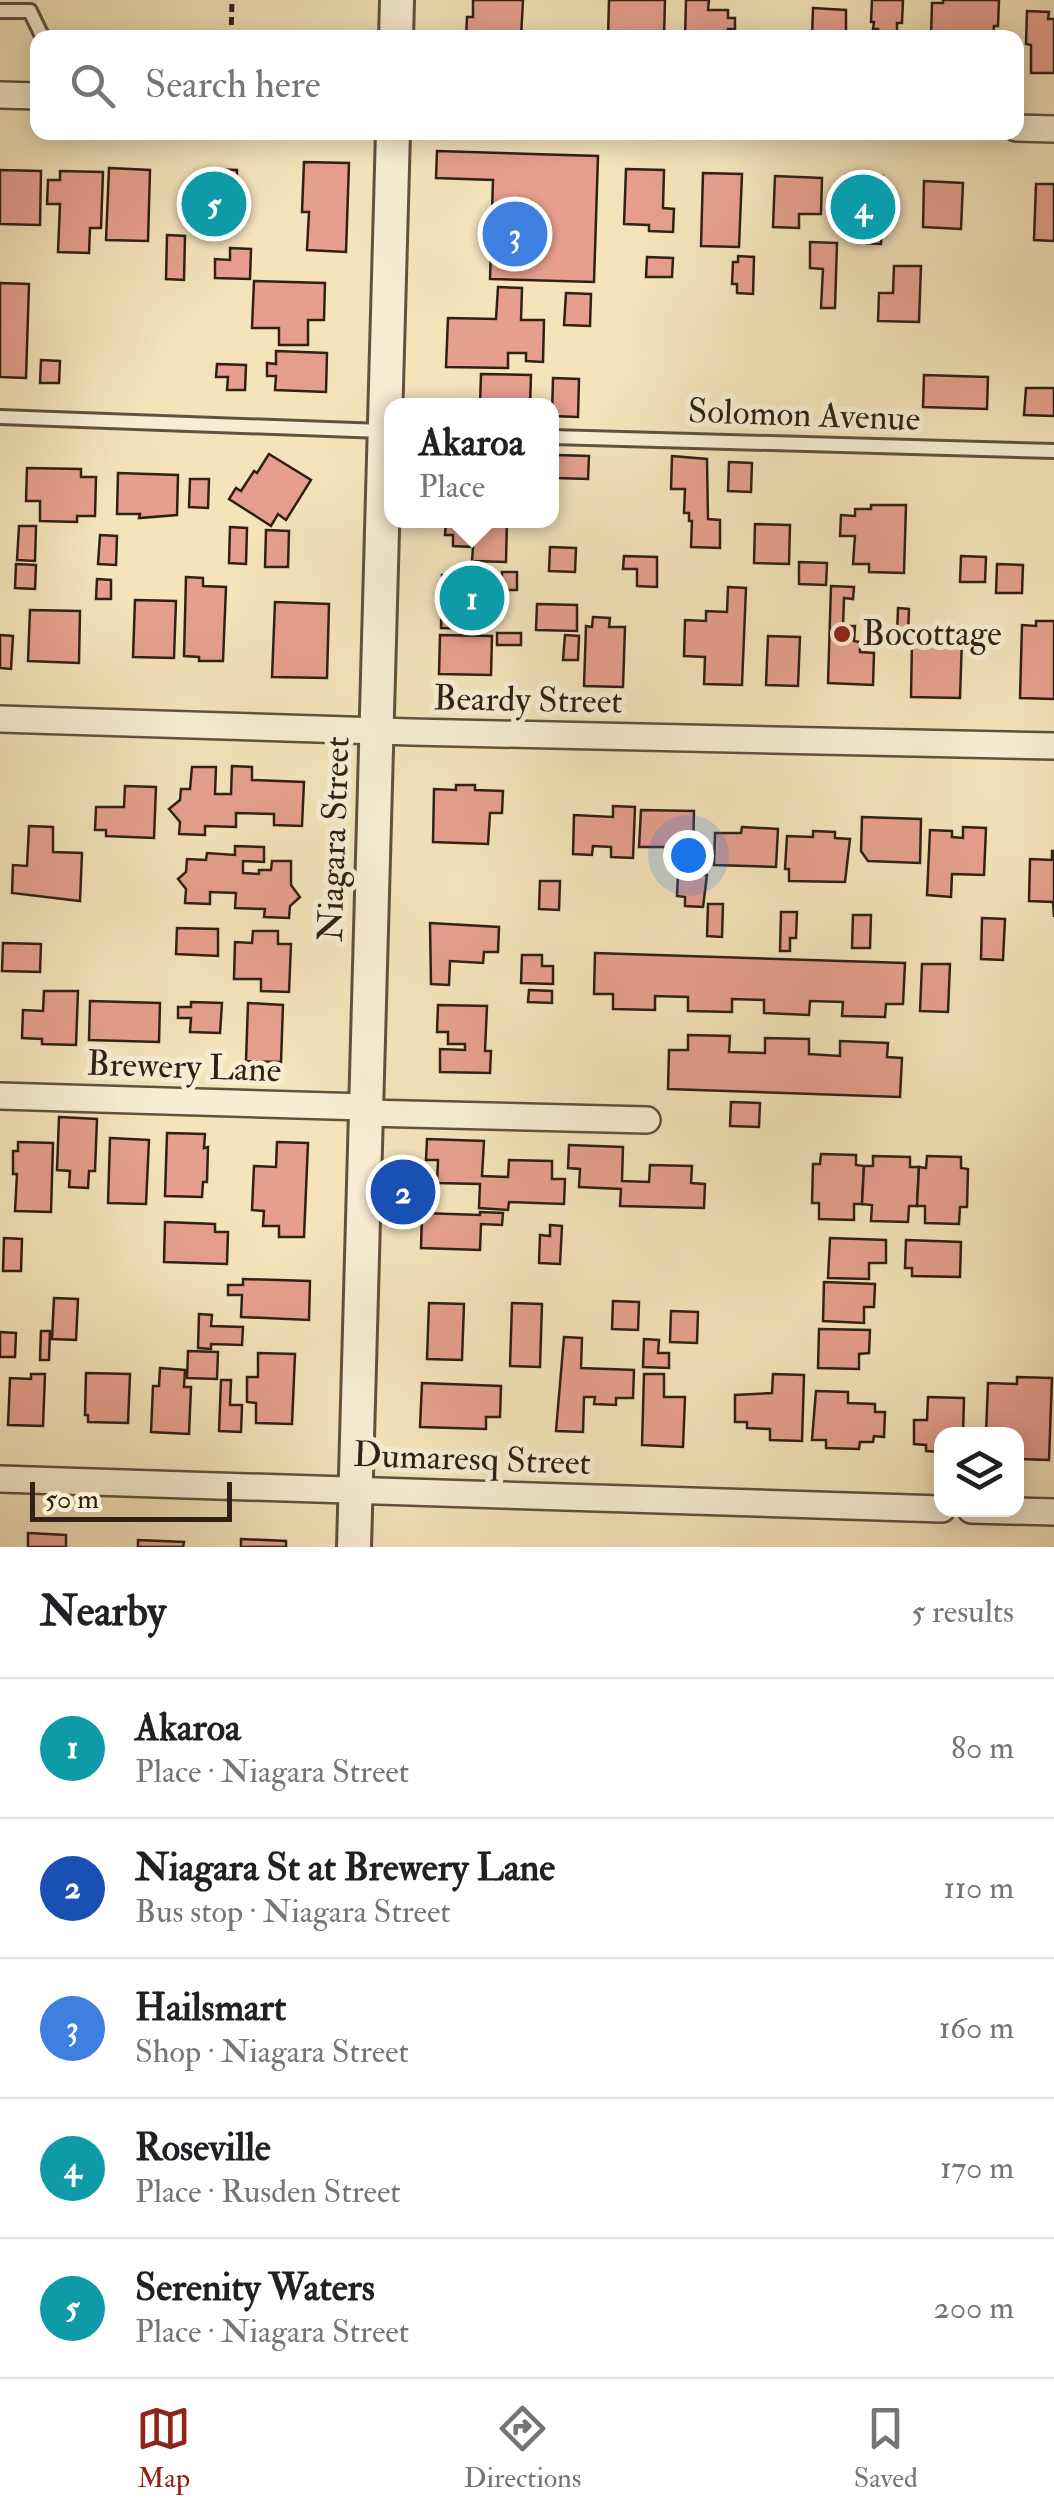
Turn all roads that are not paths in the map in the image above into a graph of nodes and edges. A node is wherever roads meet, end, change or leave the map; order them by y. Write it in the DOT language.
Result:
graph roads {
  1 [pos="398,0"];
  2 [pos="0,10"];
  3 [pos="39,30"];
  4 [pos="396,30"];
  5 [pos="0,94"];
  6 [pos="30,96"];
  7 [pos="1024,128"];
  8 [pos="1054,129"];
  9 [pos="393,140"];
  10 [pos="389,398"];
  11 [pos="0,418"];
  12 [pos="384,431"];
  13 [pos="559,437"];
  14 [pos="1054,451"];
  15 [pos="385,528"];
  16 [pos="0,719"];
  17 [pos="376,731"];
  18 [pos="1054,746"];
  19 [pos="0,1096"];
  20 [pos="366,1110"];
  21 [pos="647,1120"];
  22 [pos="0,1479"];
  23 [pos="356,1490"];
  24 [pos="934,1508"];
  25 [pos="1024,1511"];
  26 [pos="1054,1512"];
  27 [pos="354,1547"];
  1 -- 4 [label="street"];
  2 -- 3 [label="lane"];
  5 -- 6 [label="street"];
  7 -- 8 [label="street"];
  9 -- 10 [label="street, Niagara Street"];
  11 -- 12 [label="lane"];
  13 -- 14 [label="lane, Solomon Avenue"];
  15 -- 17 [label="street, Niagara Street"];
  16 -- 17 [label="street, Beardy Street"];
  17 -- 18 [label="street, Beardy Street"];
  17 -- 20 [label="street, Niagara Street"];
  19 -- 20 [label="street, Brewery Lane"];
  20 -- 21 [label="street, Brewery Lane"];
  20 -- 23 [label="street, Niagara Street"];
  22 -- 23 [label="street, Dumaresq Street"];
  23 -- 24 [label="street, Dumaresq Street"];
  23 -- 27 [label="street, Niagara Street"];
  25 -- 26 [label="street"];
}
